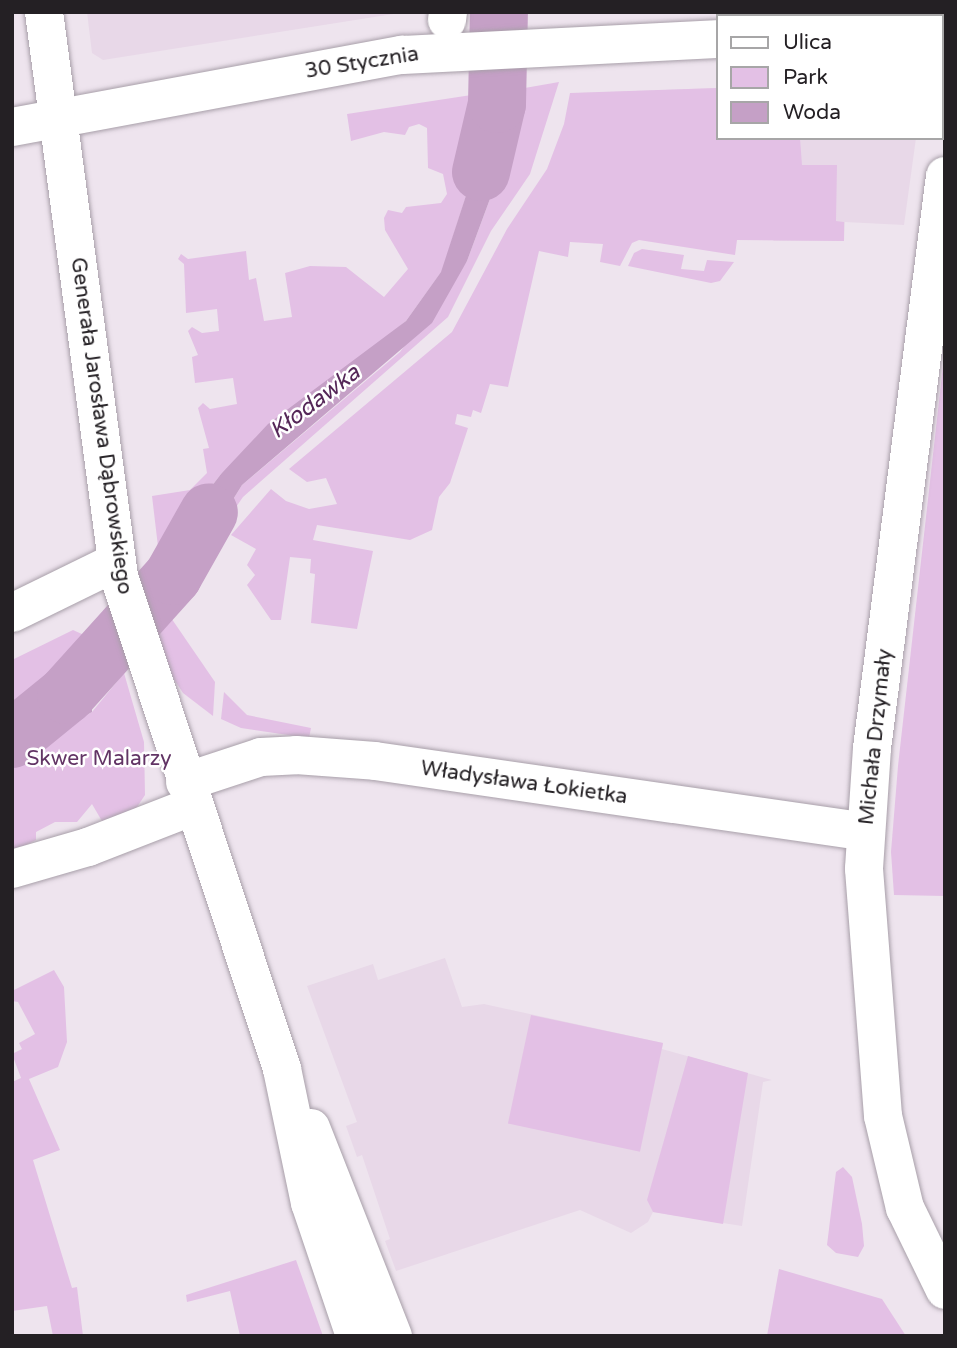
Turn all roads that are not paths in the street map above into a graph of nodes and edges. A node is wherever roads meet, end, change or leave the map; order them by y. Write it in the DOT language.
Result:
graph roads {
  1 [pos="44,12"];
  2 [pos="453,28"];
  3 [pos="716,39"];
  4 [pos="57,121"];
  5 [pos="12,127"];
  6 [pos="945,176"];
  7 [pos="118,569"];
  8 [pos="12,613"];
  9 [pos="189,794"];
  10 [pos="866,832"];
  11 [pos="12,869"];
  12 [pos="282,1069"];
  13 [pos="945,1290"];
  14 [pos="355,1336"];
  15 [pos="393,1336"];
  1 -- 4 [label="main road, Generała Jarosława Dąbrowskiego"];
  2 -- 3 [label="main road, 30 Stycznia"];
  2 -- 4 [label="main road, 30 Stycznia"];
  4 -- 5 [label="main road, 30 Stycznia"];
  4 -- 7 [label="main road, Generała Jarosława Dąbrowskiego"];
  6 -- 10 [label="main road, Michała Drzymały"];
  7 -- 8 [label="main road"];
  7 -- 9 [label="main road, Generała Jarosława Dąbrowskiego"];
  9 -- 10 [label="main road, Władysława Łokietka"];
  9 -- 11 [label="main road, Władysława Łokietka"];
  9 -- 12 [label="main road, Generała Jarosława Dąbrowskiego"];
  10 -- 13 [label="main road, Michała Drzymały"];
  12 -- 14 [label="main road, Generała Jarosława Dąbrowskiego"];
  12 -- 15 [label="main road, Generała Jarosława Dąbrowskiego"];
}
